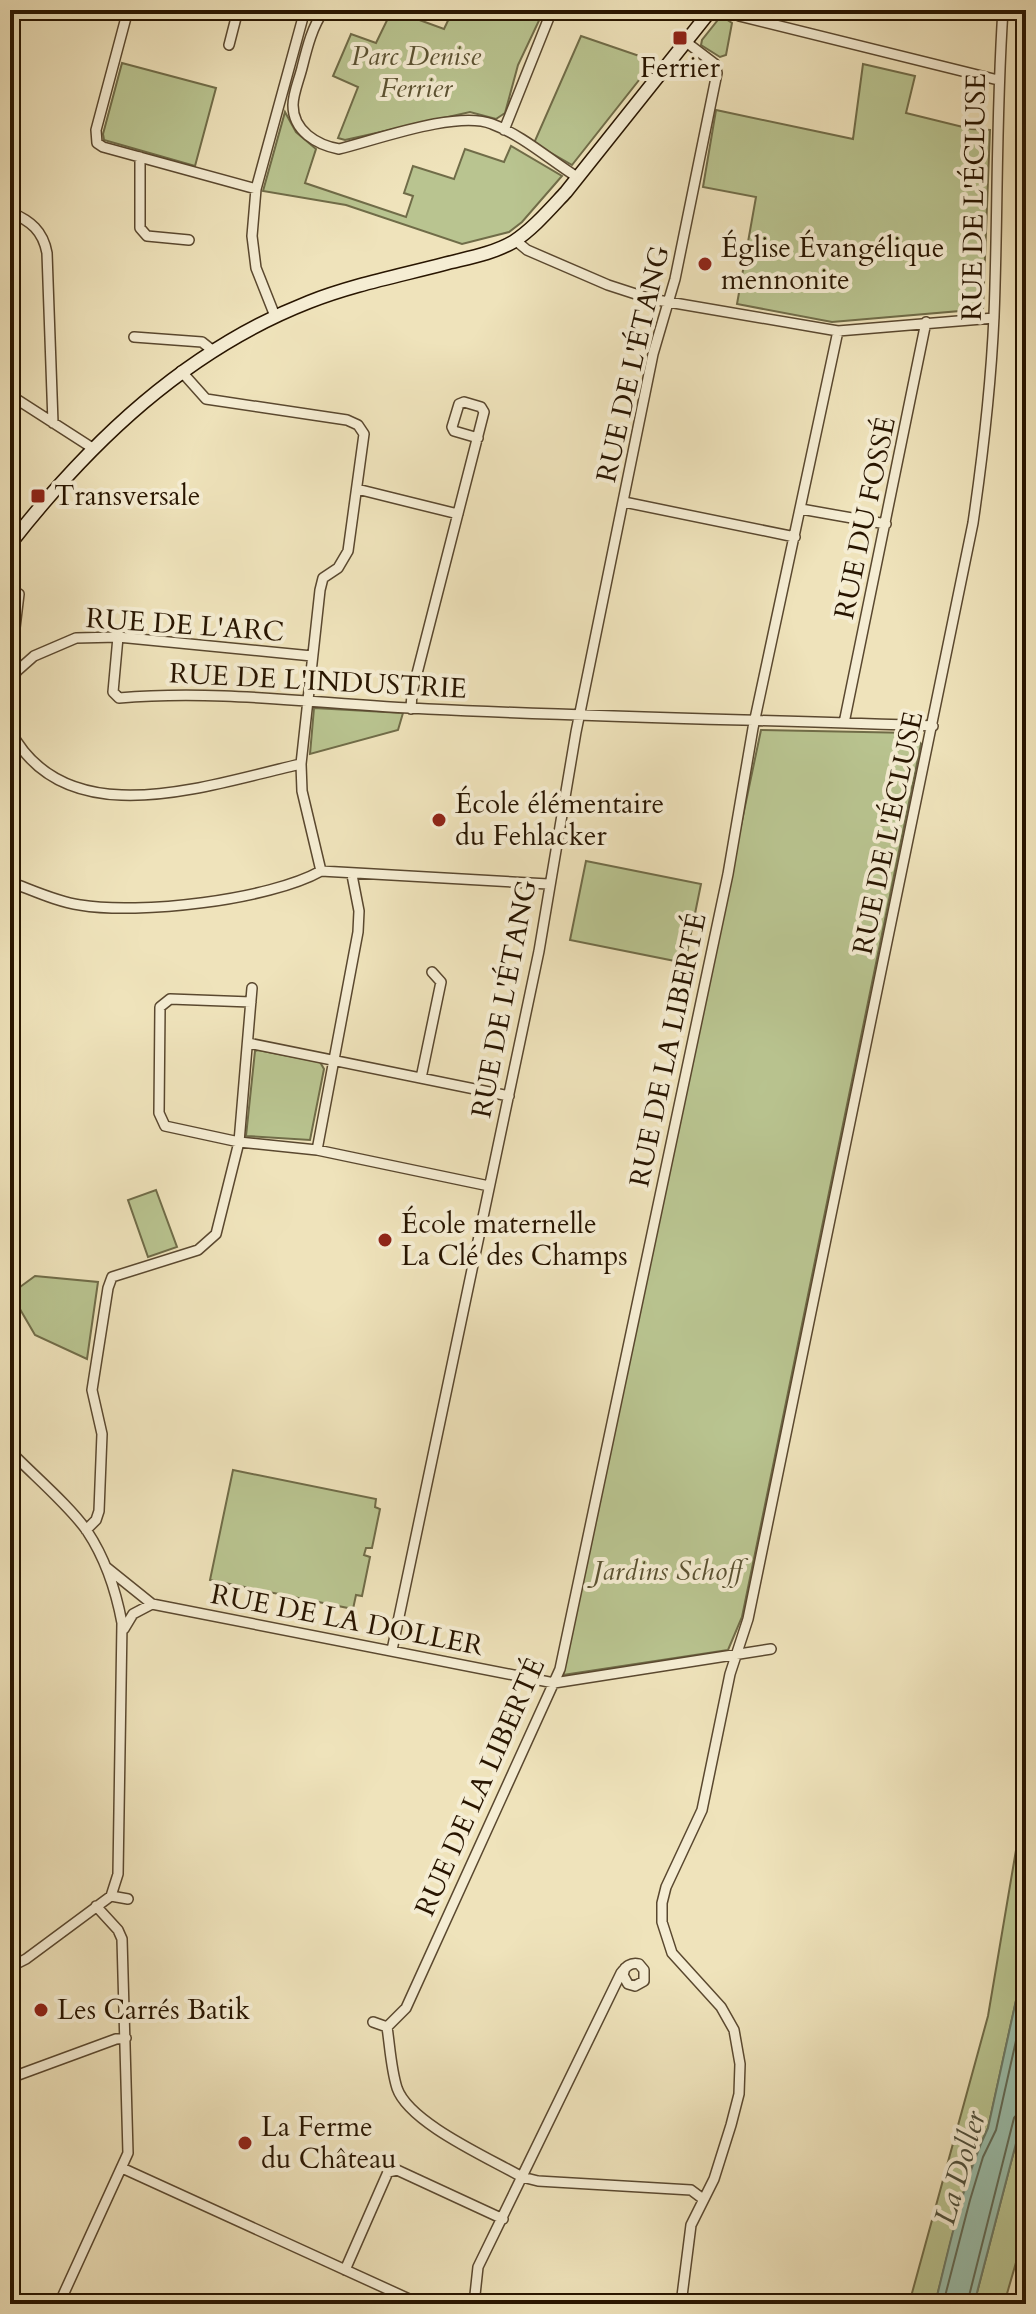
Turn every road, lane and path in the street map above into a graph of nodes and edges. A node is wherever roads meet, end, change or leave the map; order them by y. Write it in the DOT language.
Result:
graph roads {
  1 [pos="128,10"];
  2 [pos="238,10"];
  3 [pos="305,10"];
  4 [pos="324,10"];
  5 [pos="552,10"];
  6 [pos="711,10"];
  7 [pos="731,10"];
  8 [pos="1003,10"];
  9 [pos="686,42"];
  10 [pos="229,45"];
  11 [pos="998,80"];
  12 [pos="504,130"];
  13 [pos="140,157"];
  14 [pos="577,177"];
  15 [pos="256,189"];
  16 [pos="10,212"];
  17 [pos="189,240"];
  18 [pos="515,240"];
  19 [pos="669,302"];
  20 [pos="275,316"];
  21 [pos="994,318"];
  22 [pos="926,322"];
  23 [pos="838,331"];
  24 [pos="134,337"];
  25 [pos="212,350"];
  26 [pos="181,371"];
  27 [pos="10,395"];
  28 [pos="53,423"];
  29 [pos="478,438"];
  30 [pos="94,449"];
  31 [pos="357,489"];
  32 [pos="624,502"];
  33 [pos="801,509"];
  34 [pos="458,514"];
  35 [pos="886,524"];
  36 [pos="795,537"];
  37 [pos="10,544"];
  38 [pos="19,594"];
  39 [pos="118,637"];
  40 [pos="312,656"];
  41 [pos="17,671"];
  42 [pos="10,683"];
  43 [pos="307,700"];
  44 [pos="411,709"];
  45 [pos="579,715"];
  46 [pos="755,721"];
  47 [pos="844,723"];
  48 [pos="933,726"];
  49 [pos="10,730"];
  50 [pos="301,764"];
  51 [pos="321,871"];
  52 [pos="352,875"];
  53 [pos="10,882"];
  54 [pos="548,884"];
  55 [pos="432,972"];
  56 [pos="252,988"];
  57 [pos="251,1002"];
  58 [pos="248,1043"];
  59 [pos="333,1059"];
  60 [pos="421,1078"];
  61 [pos="509,1096"];
  62 [pos="239,1142"];
  63 [pos="317,1150"];
  64 [pos="489,1186"];
  65 [pos="10,1451"];
  66 [pos="86,1530"];
  67 [pos="106,1567"];
  68 [pos="152,1604"];
  69 [pos="122,1632"];
  70 [pos="771,1649"];
  71 [pos="392,1650"];
  72 [pos="737,1655"];
  73 [pos="554,1683"];
  74 [pos="111,1896"];
  75 [pos="128,1899"];
  76 [pos="96,1906"];
  77 [pos="10,1967"];
  78 [pos="625,1968"];
  79 [pos="373,2022"];
  80 [pos="387,2027"];
  81 [pos="126,2038"];
  82 [pos="10,2078"];
  83 [pos="122,2168"];
  84 [pos="522,2177"];
  85 [pos="703,2199"];
  86 [pos="503,2219"];
  87 [pos="345,2270"];
  88 [pos="1026,2289"];
  89 [pos="59,2304"];
  90 [pos="420,2304"];
  91 [pos="474,2304"];
  92 [pos="681,2304"];
  93 [pos="1022,2304"];
  1 -- 13 [label="street"];
  2 -- 10 [label="street"];
  3 -- 15 [label="street"];
  4 -- 12 [label="street"];
  5 -- 12 [label="street"];
  6 -- 9 [label="main road"];
  7 -- 11 [label="street"];
  8 -- 11 [label="street, RUE DE L'ÉCLUSE"];
  9 -- 14 [label="main road"];
  9 -- 19 [label="street, RUE DE L'ÉTANG"];
  11 -- 21 [label="street, RUE DE L'ÉCLUSE"];
  12 -- 14 [label="street"];
  13 -- 15 [label="street"];
  13 -- 17 [label="street"];
  14 -- 18 [label="main road"];
  15 -- 20 [label="street"];
  16 -- 28 [label="street"];
  18 -- 19 [label="street"];
  18 -- 20 [label="main road"];
  19 -- 23 [label="street"];
  19 -- 32 [label="street, RUE DE L'ÉTANG"];
  20 -- 25 [label="main road"];
  21 -- 22 [label="street"];
  21 -- 48 [label="street, RUE DE L'ÉCLUSE"];
  22 -- 23 [label="street"];
  22 -- 35 [label="street, RUE DU FOSSÉ"];
  23 -- 33 [label="street, RUE DE LA LIBERTÉ"];
  24 -- 25 [label="street"];
  25 -- 26 [label="main road"];
  26 -- 30 [label="main road"];
  26 -- 31 [label="street"];
  27 -- 28 [label="street"];
  28 -- 30 [label="street"];
  29 -- 34 [label="street"];
  30 -- 37 [label="main road"];
  31 -- 34 [label="street"];
  31 -- 40 [label="street"];
  32 -- 36 [label="street"];
  32 -- 45 [label="street, RUE DE L'ÉTANG"];
  33 -- 35 [label="street"];
  33 -- 36 [label="street, RUE DE LA LIBERTÉ"];
  34 -- 44 [label="street"];
  35 -- 47 [label="street, RUE DU FOSSÉ"];
  36 -- 46 [label="street, RUE DE LA LIBERTÉ"];
  38 -- 41 [label="street"];
  39 -- 40 [label="street, RUE DE L'ARC"];
  39 -- 41 [label="street, RUE DE L'ARC"];
  39 -- 43 [label="street, RUE DE L'INDUSTRIE"];
  40 -- 43 [label="street"];
  41 -- 42 [label="street, RUE DE L'ARC"];
  43 -- 44 [label="street, RUE DE L'INDUSTRIE"];
  43 -- 50 [label="street"];
  44 -- 45 [label="street, RUE DE L'INDUSTRIE"];
  45 -- 46 [label="street, RUE DE L'INDUSTRIE"];
  45 -- 54 [label="street, RUE DE L'ÉTANG"];
  46 -- 47 [label="street, RUE DE L'INDUSTRIE"];
  46 -- 73 [label="street, RUE DE LA LIBERTÉ"];
  47 -- 48 [label="street, RUE DE L'INDUSTRIE"];
  48 -- 72 [label="street, RUE DE L'ÉCLUSE"];
  49 -- 50 [label="street"];
  50 -- 51 [label="street"];
  51 -- 52 [label="street"];
  51 -- 53 [label="street"];
  52 -- 54 [label="street"];
  52 -- 59 [label="street"];
  54 -- 61 [label="street, RUE DE L'ÉTANG"];
  55 -- 60 [label="street"];
  56 -- 57 [label="street"];
  57 -- 58 [label="street"];
  57 -- 62 [label="street"];
  58 -- 59 [label="street"];
  58 -- 62 [label="street"];
  59 -- 60 [label="street"];
  59 -- 63 [label="street"];
  60 -- 61 [label="street"];
  61 -- 64 [label="street, RUE DE L'ÉTANG"];
  62 -- 63 [label="street"];
  62 -- 66 [label="street"];
  63 -- 64 [label="street"];
  64 -- 71 [label="street, RUE DE L'ÉTANG"];
  65 -- 66 [label="street"];
  66 -- 67 [label="street"];
  67 -- 68 [label="street"];
  67 -- 69 [label="street"];
  68 -- 69 [label="street"];
  68 -- 71 [label="street, RUE DE LA DOLLER"];
  69 -- 74 [label="street"];
  70 -- 72 [label="street, RUE DE LA DOLLER"];
  71 -- 73 [label="street, RUE DE LA DOLLER"];
  72 -- 73 [label="street, RUE DE LA DOLLER"];
  72 -- 85 [label="street, RUE DE L'ÉCLUSE"];
  73 -- 80 [label="street, RUE DE LA LIBERTÉ"];
  74 -- 75 [label="street"];
  74 -- 76 [label="street"];
  76 -- 77 [label="street"];
  76 -- 81 [label="street"];
  78 -- 84 [label="street"];
  79 -- 80 [label="street"];
  80 -- 84 [label="street"];
  81 -- 82 [label="street"];
  81 -- 83 [label="street"];
  83 -- 87 [label="street"];
  83 -- 89 [label="street"];
  84 -- 85 [label="street"];
  84 -- 86 [label="street"];
  85 -- 92 [label="street, RUE DE L'ÉCLUSE"];
  86 -- 87 [label="street"];
  86 -- 91 [label="street"];
  87 -- 90 [label="street"];
  88 -- 93 [label="highway"];
}
